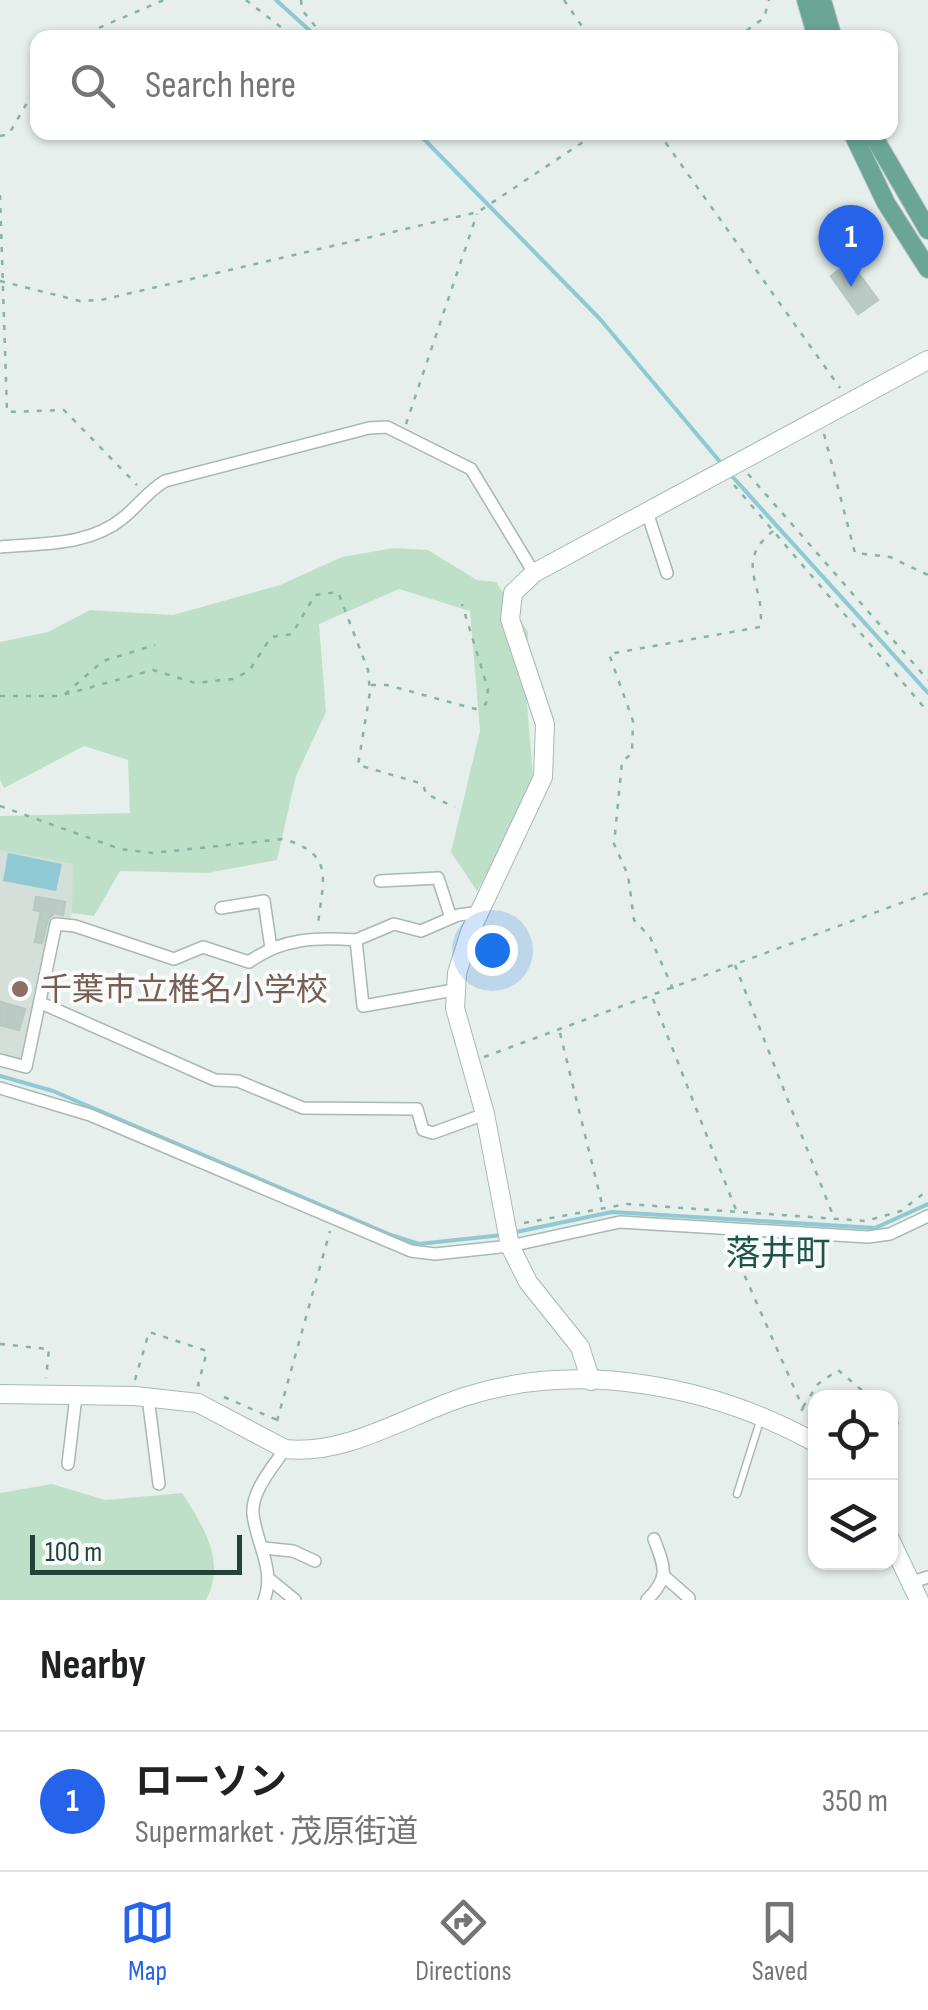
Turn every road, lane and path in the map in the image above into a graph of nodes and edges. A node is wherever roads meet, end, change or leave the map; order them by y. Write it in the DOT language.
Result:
graph roads {
  1 [pos="164,0"];
  2 [pos="246,0"];
  3 [pos="300,0"];
  4 [pos="564,0"];
  5 [pos="769,0"];
  6 [pos="806,0"];
  7 [pos="822,0"];
  8 [pos="93,30"];
  9 [pos="284,30"];
  10 [pos="319,30"];
  11 [pos="585,30"];
  12 [pos="747,30"];
  13 [pos="815,30"];
  14 [pos="831,30"];
  15 [pos="30,98"];
  16 [pos="0,136"];
  17 [pos="586,140"];
  18 [pos="664,140"];
  19 [pos="856,140"];
  20 [pos="876,140"];
  21 [pos="0,196"];
  22 [pos="478,212"];
  23 [pos="928,230"];
  24 [pos="928,269"];
  25 [pos="1,281"];
  26 [pos="928,360"];
  27 [pos="850,402"];
  28 [pos="820,418"];
  29 [pos="402,434"];
  30 [pos="740,464"];
  31 [pos="722,473"];
  32 [pos="146,492"];
  33 [pos="648,515"];
  34 [pos="774,531"];
  35 [pos="0,547"];
  36 [pos="667,572"];
  37 [pos="534,573"];
  38 [pos="928,575"];
  39 [pos="462,604"];
  40 [pos="155,645"];
  41 [pos="928,680"];
  42 [pos="370,685"];
  43 [pos="64,695"];
  44 [pos="0,696"];
  45 [pos="928,712"];
  46 [pos="0,806"];
  47 [pos="455,807"];
  48 [pos="380,881"];
  49 [pos="928,893"];
  50 [pos="220,908"];
  51 [pos="480,912"];
  52 [pos="451,918"];
  53 [pos="317,936"];
  54 [pos="356,940"];
  55 [pos="271,948"];
  56 [pos="734,964"];
  57 [pos="673,989"];
  58 [pos="454,990"];
  59 [pos="652,997"];
  60 [pos="41,1003"];
  61 [pos="559,1030"];
  62 [pos="0,1060"];
  63 [pos="470,1062"];
  64 [pos="0,1088"];
  65 [pos="484,1114"];
  66 [pos="928,1190"];
  67 [pos="602,1206"];
  68 [pos="737,1212"];
  69 [pos="928,1216"];
  70 [pos="834,1219"];
  71 [pos="332,1222"];
  72 [pos="727,1228"];
  73 [pos="509,1236"];
  74 [pos="0,1344"];
  75 [pos="46,1378"];
  76 [pos="592,1381"];
  77 [pos="814,1390"];
  78 [pos="862,1390"];
  79 [pos="0,1394"];
  80 [pos="76,1396"];
  81 [pos="142,1397"];
  82 [pos="808,1399"];
  83 [pos="802,1408"];
  84 [pos="762,1415"];
  85 [pos="276,1420"];
  86 [pos="791,1430"];
  87 [pos="808,1440"];
  88 [pos="284,1450"];
  89 [pos="68,1464"];
  90 [pos="159,1484"];
  91 [pos="737,1494"];
  92 [pos="654,1540"];
  93 [pos="264,1548"];
  94 [pos="898,1553"];
  95 [pos="315,1561"];
  96 [pos="268,1578"];
  97 [pos="665,1578"];
  98 [pos="919,1586"];
  99 [pos="689,1598"];
  100 [pos="264,1600"];
  101 [pos="295,1600"];
  102 [pos="647,1600"];
  1 -- 8 [label="path"];
  2 -- 9 [label="path"];
  3 -- 10 [label="path"];
  4 -- 11 [label="path"];
  5 -- 12 [label="path"];
  6 -- 13 [label="main road"];
  7 -- 14 [label="main road"];
  15 -- 16 [label="path"];
  17 -- 22 [label="path"];
  18 -- 27 [label="path"];
  19 -- 24 [label="main road"];
  20 -- 23 [label="main road"];
  21 -- 25 [label="path"];
  22 -- 25 [label="path"];
  22 -- 29 [label="path"];
  25 -- 32 [label="path"];
  26 -- 27 [label="street"];
  27 -- 28 [label="street"];
  28 -- 30 [label="street"];
  28 -- 38 [label="path"];
  29 -- 32 [label="street"];
  29 -- 37 [label="street"];
  30 -- 31 [label="street"];
  30 -- 41 [label="path"];
  31 -- 33 [label="street"];
  31 -- 34 [label="path"];
  32 -- 35 [label="street"];
  33 -- 36 [label="street"];
  33 -- 37 [label="street"];
  34 -- 45 [label="path"];
  34 -- 57 [label="path"];
  37 -- 51 [label="street"];
  39 -- 42 [label="path"];
  40 -- 43 [label="path"];
  42 -- 43 [label="path"];
  42 -- 47 [label="path"];
  43 -- 44 [label="path"];
  46 -- 53 [label="path"];
  48 -- 52 [label="street"];
  49 -- 56 [label="path"];
  50 -- 55 [label="street"];
  51 -- 52 [label="street"];
  51 -- 58 [label="street"];
  52 -- 54 [label="street"];
  53 -- 54 [label="street"];
  53 -- 55 [label="street"];
  54 -- 58 [label="street"];
  55 -- 60 [label="street"];
  56 -- 57 [label="path"];
  56 -- 70 [label="path"];
  57 -- 59 [label="path"];
  58 -- 63 [label="street"];
  59 -- 61 [label="path"];
  59 -- 68 [label="path"];
  60 -- 62 [label="street"];
  60 -- 65 [label="street"];
  61 -- 63 [label="path"];
  61 -- 67 [label="path"];
  63 -- 65 [label="street"];
  64 -- 71 [label="street"];
  65 -- 73 [label="street"];
  66 -- 70 [label="path"];
  67 -- 68 [label="path"];
  67 -- 73 [label="path"];
  68 -- 70 [label="path"];
  69 -- 72 [label="street"];
  71 -- 73 [label="street"];
  71 -- 85 [label="path"];
  72 -- 73 [label="street"];
  72 -- 83 [label="path"];
  73 -- 76 [label="street"];
  74 -- 75 [label="path"];
  76 -- 84 [label="street"];
  76 -- 88 [label="street"];
  77 -- 78 [label="path"];
  79 -- 80 [label="street"];
  80 -- 81 [label="street"];
  80 -- 89 [label="street"];
  81 -- 85 [label="path"];
  81 -- 88 [label="street"];
  81 -- 90 [label="street"];
  82 -- 83 [label="path"];
  83 -- 86 [label="path"];
  84 -- 86 [label="street"];
  84 -- 91 [label="lane"];
  85 -- 88 [label="path"];
  86 -- 87 [label="street"];
  88 -- 93 [label="street"];
  92 -- 97 [label="street"];
  93 -- 95 [label="street"];
  93 -- 96 [label="street"];
  94 -- 98 [label="street"];
  96 -- 100 [label="street"];
  96 -- 101 [label="street"];
  97 -- 99 [label="street"];
  97 -- 102 [label="street"];
}
